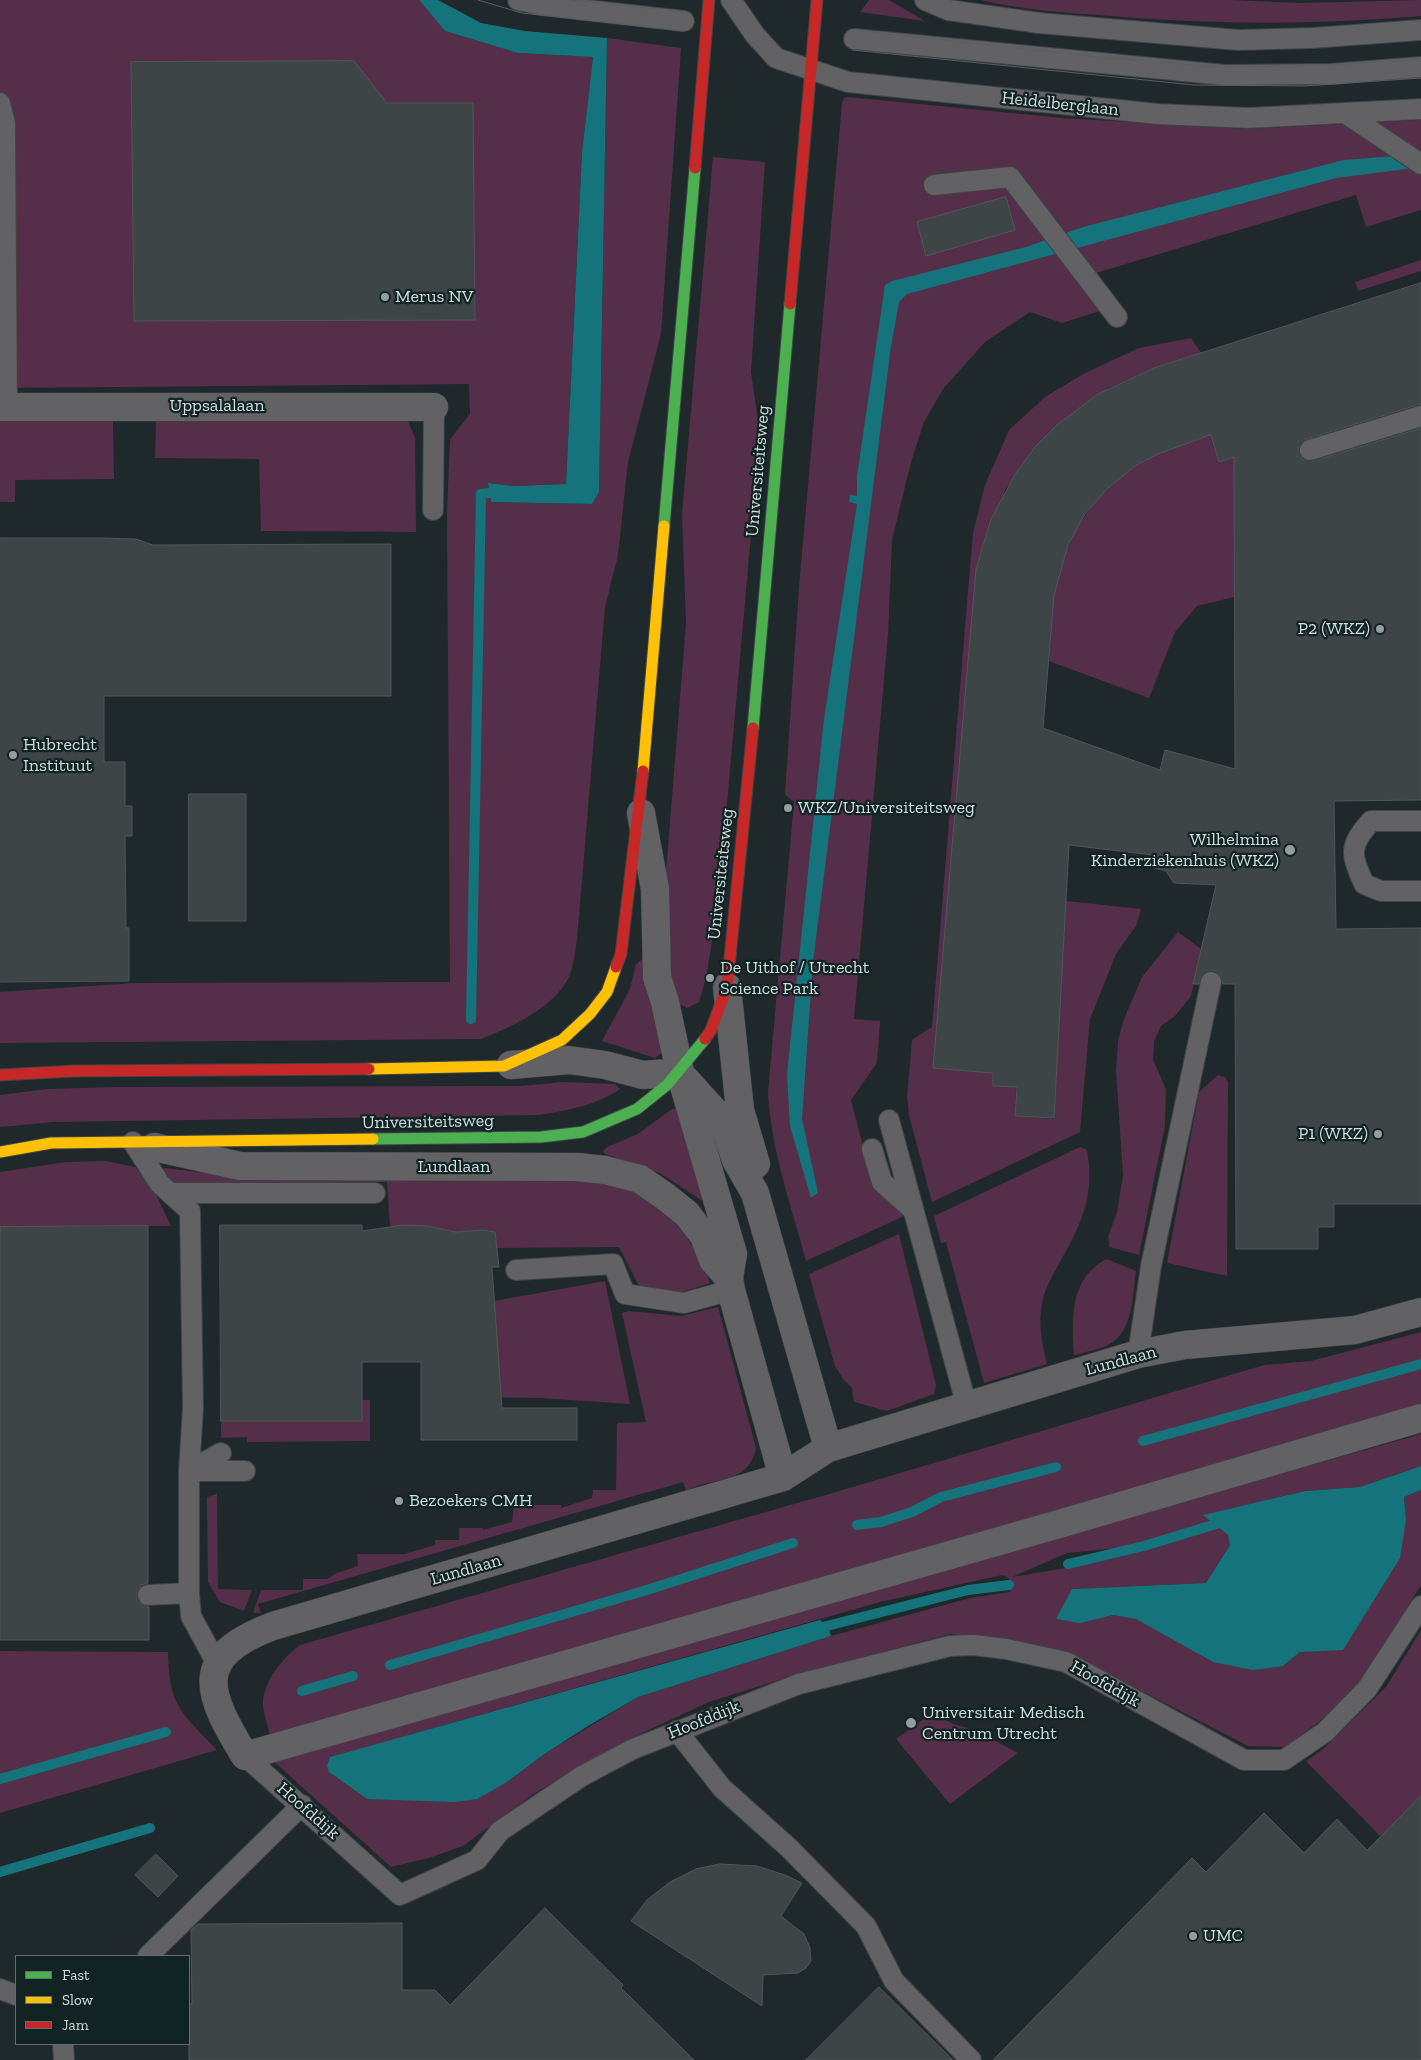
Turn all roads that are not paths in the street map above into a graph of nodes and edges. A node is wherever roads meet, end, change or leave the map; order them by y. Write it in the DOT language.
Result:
graph roads {
  1 [pos="518,0"];
  2 [pos="709,0"];
  3 [pos="731,0"];
  4 [pos="817,0"];
  5 [pos="924,0"];
  6 [pos="684,21"];
  7 [pos="1421,30"];
  8 [pos="854,39"];
  9 [pos="1421,67"];
  10 [pos="810,70"];
  11 [pos="0,103"];
  12 [pos="1421,109"];
  13 [pos="1345,113"];
  14 [pos="1421,164"];
  15 [pos="934,185"];
  16 [pos="1117,317"];
  17 [pos="3,407"];
  18 [pos="434,407"];
  19 [pos="1421,416"];
  20 [pos="1310,450"];
  21 [pos="432,510"];
  22 [pos="639,805"];
  23 [pos="1421,821"];
  24 [pos="1421,891"];
  25 [pos="1210,982"];
  26 [pos="726,987"];
  27 [pos="504,1066"];
  28 [pos="680,1072"];
  29 [pos="0,1075"];
  30 [pos="889,1120"];
  31 [pos="133,1142"];
  32 [pos="872,1149"];
  33 [pos="0,1152"];
  34 [pos="172,1193"];
  35 [pos="375,1193"];
  36 [pos="755,1193"];
  37 [pos="912,1209"];
  38 [pos="516,1270"];
  39 [pos="730,1284"];
  40 [pos="1421,1312"];
  41 [pos="1138,1354"];
  42 [pos="968,1407"];
  43 [pos="1421,1418"];
  44 [pos="828,1448"];
  45 [pos="222,1453"];
  46 [pos="189,1471"];
  47 [pos="245,1471"];
  48 [pos="783,1477"];
  49 [pos="189,1593"];
  50 [pos="148,1595"];
  51 [pos="1421,1606"];
  52 [pos="217,1664"];
  53 [pos="677,1731"];
  54 [pos="245,1756"];
  55 [pos="302,1805"];
  56 [pos="149,1955"];
  57 [pos="0,1989"];
  58 [pos="15,1994"];
  59 [pos="63,2045"];
  60 [pos="64,2060"];
  61 [pos="971,2060"];
  1 -- 6 [label="lane"];
  2 -- 22 [label="main road"];
  3 -- 10 [label="lane, Heidelberglaan"];
  4 -- 10 [label="main road, Universiteitsweg"];
  5 -- 7 [label="lane"];
  8 -- 9 [label="lane"];
  10 -- 13 [label="lane, Heidelberglaan"];
  10 -- 26 [label="main road, Universiteitsweg"];
  11 -- 17 [label="lane"];
  12 -- 13 [label="lane, Heidelberglaan"];
  13 -- 14 [label="lane"];
  15 -- 16 [label="lane"];
  17 -- 18 [label="street, Uppsalalaan"];
  18 -- 21 [label="lane"];
  19 -- 20 [label="lane"];
  22 -- 27 [label="main road"];
  22 -- 28 [label="street, Lundlaan"];
  23 -- 24 [label="lane"];
  25 -- 41 [label="lane"];
  26 -- 28 [label="main road, Universiteitsweg"];
  26 -- 36 [label="street, Lundlaan"];
  27 -- 28 [label="street"];
  27 -- 29 [label="main road"];
  28 -- 31 [label="main road, Universiteitsweg"];
  28 -- 36 [label="street, Lundlaan"];
  28 -- 39 [label="street, Lundlaan"];
  30 -- 37 [label="lane"];
  31 -- 33 [label="main road, Universiteitsweg"];
  31 -- 34 [label="lane"];
  31 -- 39 [label="street, Lundlaan"];
  32 -- 37 [label="lane"];
  34 -- 35 [label="lane"];
  34 -- 46 [label="lane"];
  36 -- 44 [label="street, Lundlaan"];
  37 -- 42 [label="lane"];
  38 -- 39 [label="lane"];
  39 -- 48 [label="street, Lundlaan"];
  40 -- 41 [label="street, Lundlaan"];
  41 -- 42 [label="street, Lundlaan"];
  42 -- 44 [label="street, Lundlaan"];
  43 -- 54 [label="street"];
  44 -- 48 [label="street, Lundlaan"];
  45 -- 46 [label="lane"];
  46 -- 47 [label="lane"];
  46 -- 49 [label="lane"];
  48 -- 52 [label="street, Lundlaan"];
  49 -- 50 [label="lane"];
  49 -- 52 [label="lane"];
  51 -- 53 [label="lane, Hoofddijk"];
  52 -- 54 [label="street"];
  53 -- 55 [label="lane, Hoofddijk"];
  53 -- 61 [label="lane"];
  54 -- 55 [label="lane, Hoofddijk"];
  55 -- 56 [label="lane"];
  57 -- 58 [label="lane"];
  59 -- 60 [label="lane"];
}
